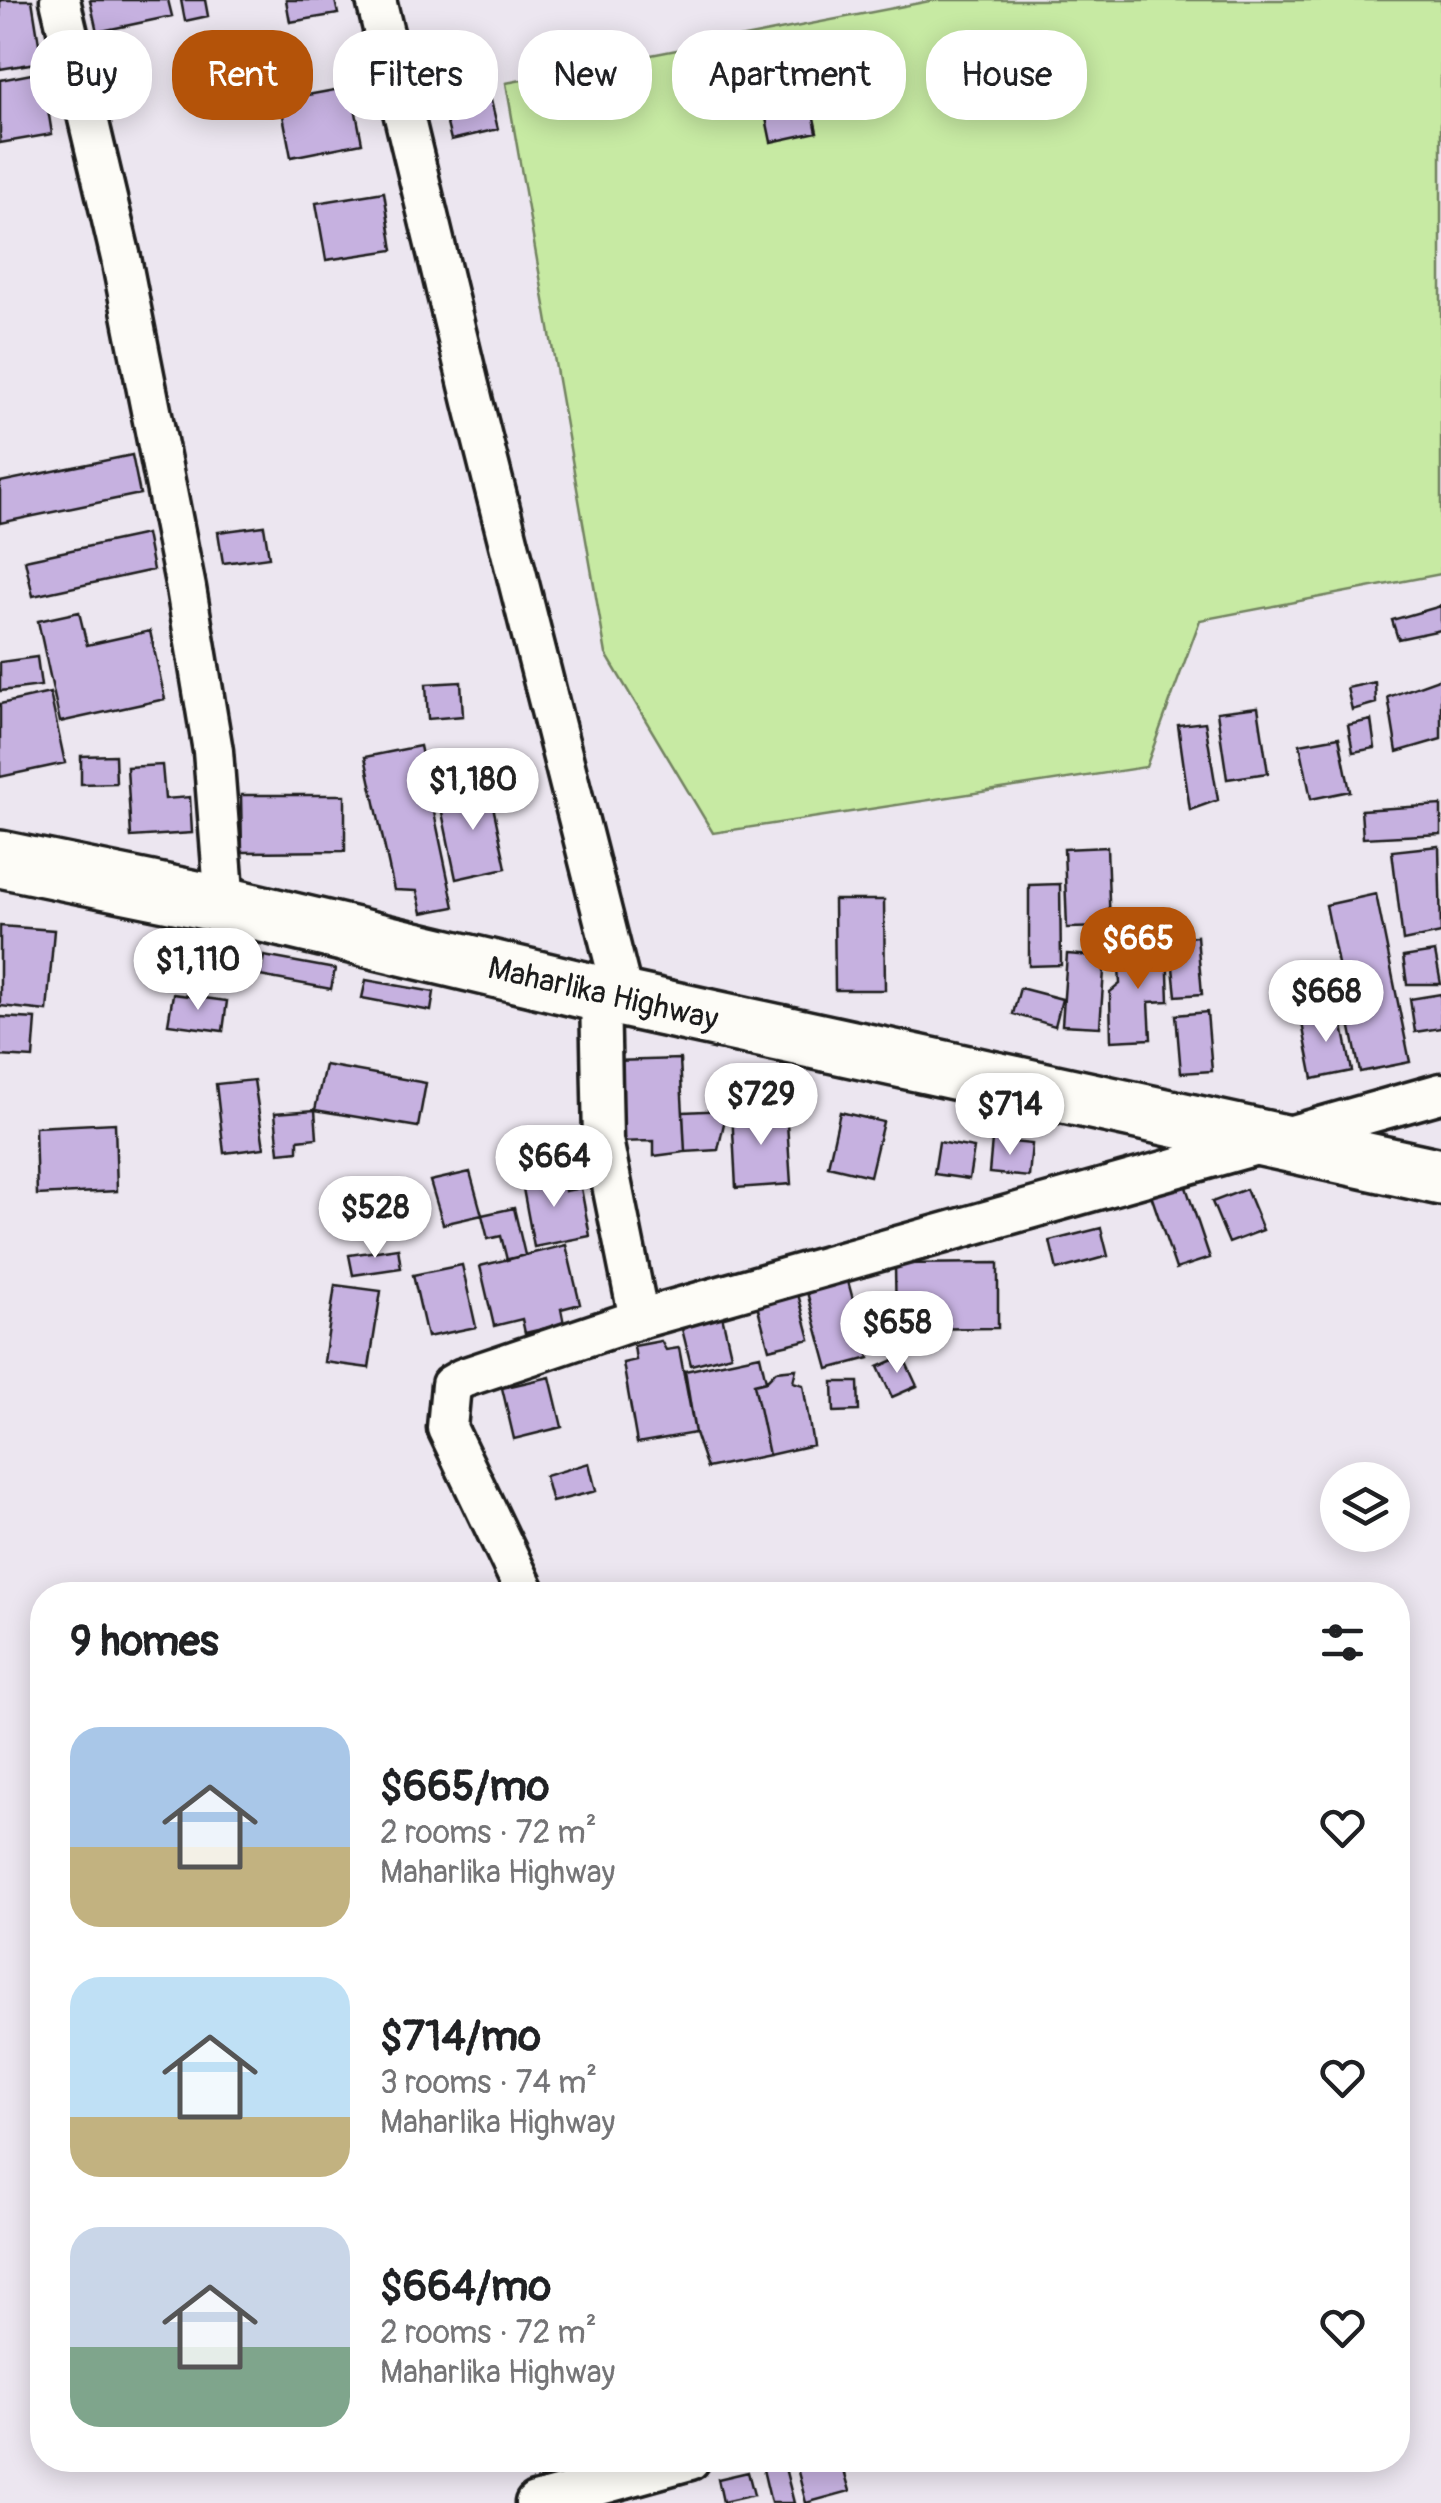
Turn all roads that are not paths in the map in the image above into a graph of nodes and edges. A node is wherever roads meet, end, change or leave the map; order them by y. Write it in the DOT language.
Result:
graph roads {
  1 [pos="60,0"];
  2 [pos="376,0"];
  3 [pos="0,859"];
  4 [pos="225,906"];
  5 [pos="612,997"];
  6 [pos="1441,1093"];
  7 [pos="1280,1140"];
  8 [pos="1441,1177"];
  9 [pos="639,1319"];
  10 [pos="521,1582"];
  11 [pos="647,2472"];
  12 [pos="536,2503"];
  1 -- 4 [label="street"];
  2 -- 5 [label="street"];
  3 -- 4 [label="highway, Maharlika Highway"];
  4 -- 5 [label="highway, Maharlika Highway"];
  5 -- 7 [label="highway, Maharlika Highway"];
  5 -- 9 [label="street"];
  6 -- 7 [label="street"];
  7 -- 8 [label="highway, Maharlika Highway"];
  7 -- 9 [label="street"];
  9 -- 10 [label="street"];
  11 -- 12 [label="street"];
}
